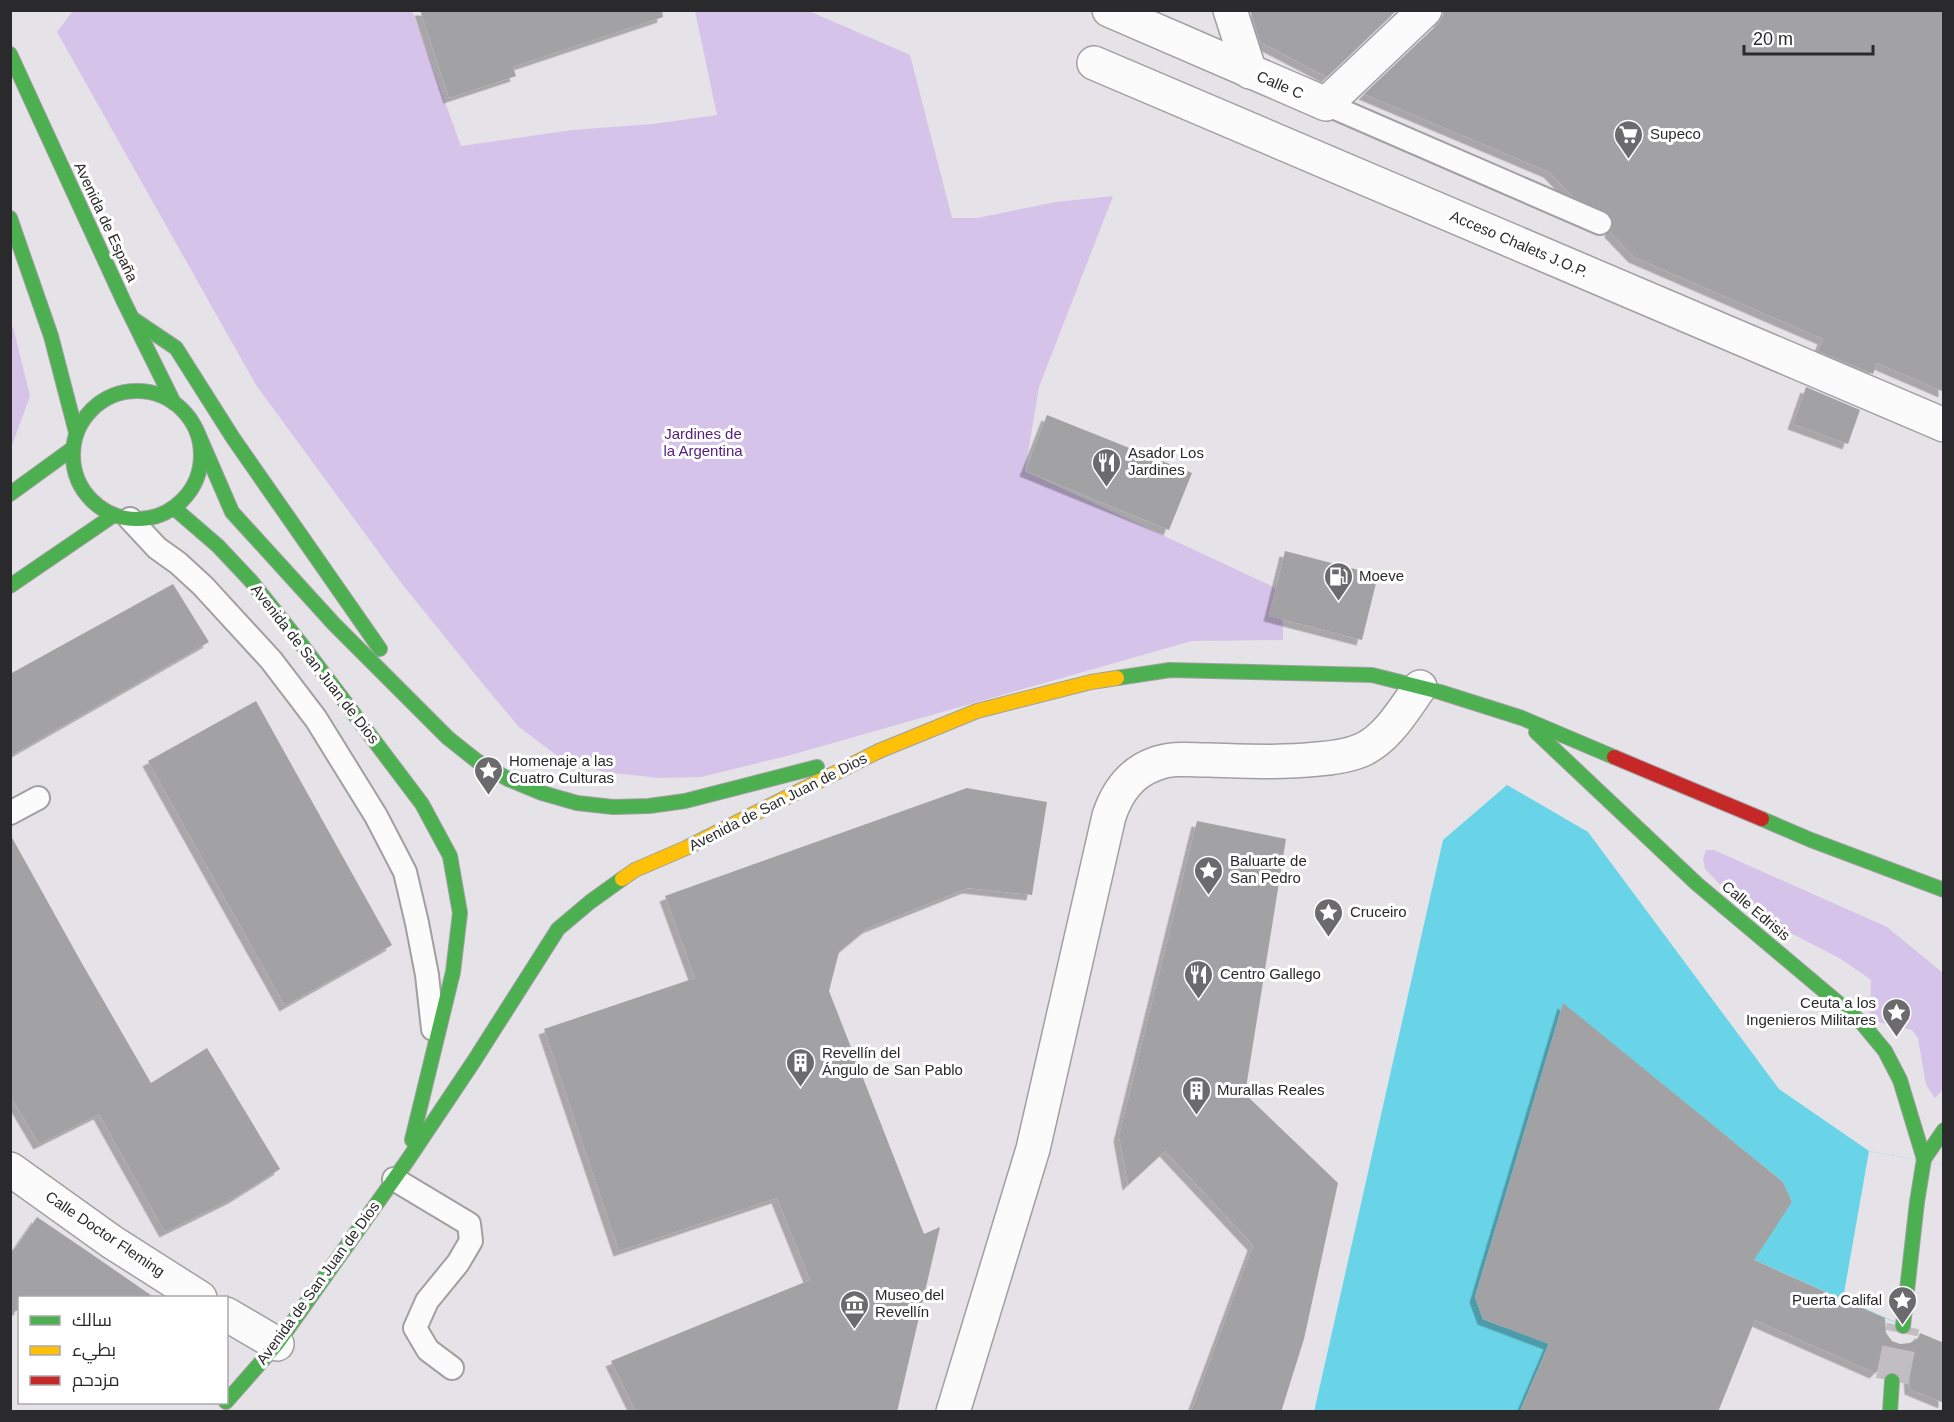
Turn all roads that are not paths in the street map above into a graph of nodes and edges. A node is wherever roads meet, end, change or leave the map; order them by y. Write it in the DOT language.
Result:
graph roads {
  1 [pos="1109,10"];
  2 [pos="1230,10"];
  3 [pos="1425,10"];
  4 [pos="10,54"];
  5 [pos="1094,63"];
  6 [pos="1250,72"];
  7 [pos="1326,104"];
  8 [pos="10,218"];
  9 [pos="1600,223"];
  10 [pos="133,319"];
  11 [pos="174,403"];
  12 [pos="1944,425"];
  13 [pos="196,429"];
  14 [pos="76,432"];
  15 [pos="72,449"];
  16 [pos="10,494"];
  17 [pos="174,508"];
  18 [pos="122,517"];
  19 [pos="10,586"];
  20 [pos="1420,687"];
  21 [pos="424,712"];
  22 [pos="1521,718"];
  23 [pos="879,751"];
  24 [pos="39,798"];
  25 [pos="10,813"];
  26 [pos="1944,890"];
  27 [pos="435,1045"];
  28 [pos="1944,1130"];
  29 [pos="1924,1159"];
  30 [pos="10,1169"];
  31 [pos="400,1170"];
  32 [pos="197,1296"];
  33 [pos="228,1315"];
  34 [pos="1903,1326"];
  35 [pos="277,1344"];
  36 [pos="452,1368"];
  37 [pos="1892,1381"];
  38 [pos="228,1400"];
  39 [pos="953,1412"];
  40 [pos="1890,1412"];
  1 -- 6 [label="street, Calle C"];
  2 -- 6 [label="street"];
  3 -- 7 [label="street"];
  4 -- 10 [label="main road, Avenida de España"];
  5 -- 12 [label="street, Acceso Chalets J.O.P."];
  6 -- 7 [label="street, Calle C"];
  7 -- 9 [label="lane"];
  8 -- 14 [label="main road"];
  10 -- 11 [label="main road, Avenida de España"];
  10 -- 21 [label="main road, Avenida de San Juan de Dios"];
  11 -- 13 [label="main road"];
  11 -- 14 [label="main road"];
  13 -- 17 [label="main road"];
  13 -- 21 [label="main road, Avenida de San Juan de Dios"];
  14 -- 15 [label="main road"];
  15 -- 16 [label="main road"];
  15 -- 18 [label="main road"];
  17 -- 18 [label="main road"];
  17 -- 27 [label="main road, Avenida de San Juan de Dios"];
  18 -- 19 [label="main road"];
  18 -- 27 [label="lane, Avenida de San Juan de Dios"];
  20 -- 22 [label="main road"];
  20 -- 23 [label="main road"];
  20 -- 39 [label="street"];
  21 -- 23 [label="main road, Avenida de San Juan de Dios"];
  22 -- 26 [label="main road"];
  22 -- 29 [label="main road, Calle Edrisis"];
  23 -- 31 [label="main road, Avenida de San Juan de Dios"];
  24 -- 25 [label="lane"];
  27 -- 31 [label="main road, Avenida de San Juan de Dios"];
  28 -- 29 [label="main road, Calle Edrisis"];
  29 -- 34 [label="main road, Calle Edrisis"];
  30 -- 32 [label="street, Calle Doctor Fleming"];
  31 -- 35 [label="main road, Avenida de San Juan de Dios"];
  31 -- 36 [label="lane"];
  33 -- 35 [label="street"];
  35 -- 38 [label="main road, Avenida de San Juan de Dios"];
  37 -- 40 [label="main road"];
}
